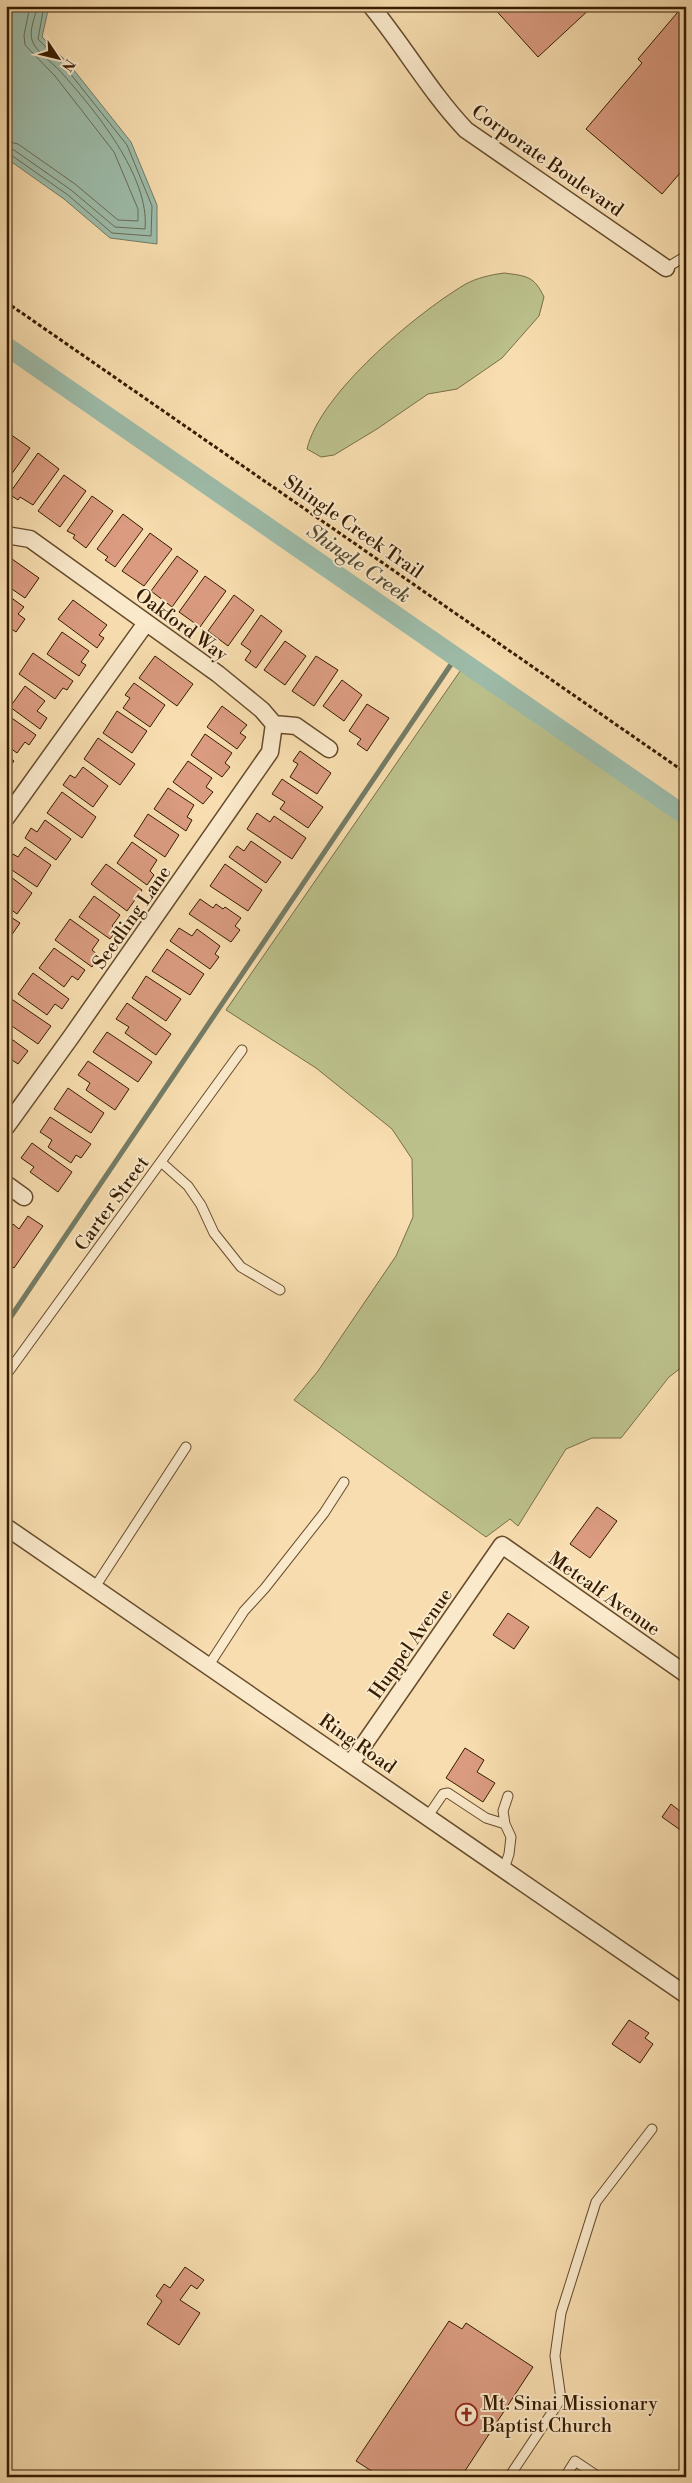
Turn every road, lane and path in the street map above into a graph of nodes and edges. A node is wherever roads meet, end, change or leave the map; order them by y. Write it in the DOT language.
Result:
graph roads {
  1 [pos="371,6"];
  2 [pos="686,256"];
  3 [pos="666,268"];
  4 [pos="6,302"];
  5 [pos="6,535"];
  6 [pos="146,623"];
  7 [pos="274,724"];
  8 [pos="329,749"];
  9 [pos="686,773"];
  10 [pos="6,818"];
  11 [pos="242,1050"];
  12 [pos="6,1127"];
  13 [pos="161,1162"];
  14 [pos="6,1184"];
  15 [pos="24,1197"];
  16 [pos="280,1290"];
  17 [pos="6,1375"];
  18 [pos="186,1447"];
  19 [pos="344,1482"];
  20 [pos="6,1527"];
  21 [pos="502,1545"];
  22 [pos="95,1587"];
  23 [pos="209,1665"];
  24 [pos="686,1674"];
  25 [pos="351,1763"];
  26 [pos="508,1796"];
  27 [pos="428,1816"];
  28 [pos="505,1824"];
  29 [pos="504,1869"];
  30 [pos="686,1995"];
  31 [pos="652,2129"];
  32 [pos="509,2477"];
  33 [pos="565,2477"];
  34 [pos="598,2477"];
  1 -- 3 [label="street, Corporate Boulevard"];
  2 -- 3 [label="lane, Corporate Boulevard"];
  4 -- 9 [label="path, Shingle Creek Trail"];
  5 -- 6 [label="street, Oakford Way"];
  6 -- 7 [label="street, Oakford Way"];
  6 -- 10 [label="street"];
  7 -- 8 [label="street"];
  7 -- 12 [label="street, Seedling Lane"];
  11 -- 13 [label="lane, Carter Street"];
  13 -- 16 [label="lane"];
  13 -- 17 [label="lane, Carter Street"];
  14 -- 15 [label="street"];
  18 -- 22 [label="lane"];
  19 -- 23 [label="lane"];
  20 -- 22 [label="street, Ring Road"];
  21 -- 24 [label="street, Metcalf Avenue"];
  21 -- 25 [label="street, Huppel Avenue"];
  22 -- 23 [label="street, Ring Road"];
  23 -- 25 [label="street, Ring Road"];
  25 -- 27 [label="street, Ring Road"];
  26 -- 28 [label="lane"];
  27 -- 28 [label="lane"];
  27 -- 29 [label="street, Ring Road"];
  28 -- 29 [label="lane"];
  29 -- 30 [label="street, Ring Road"];
  31 -- 32 [label="lane"];
  33 -- 34 [label="lane"];
}
